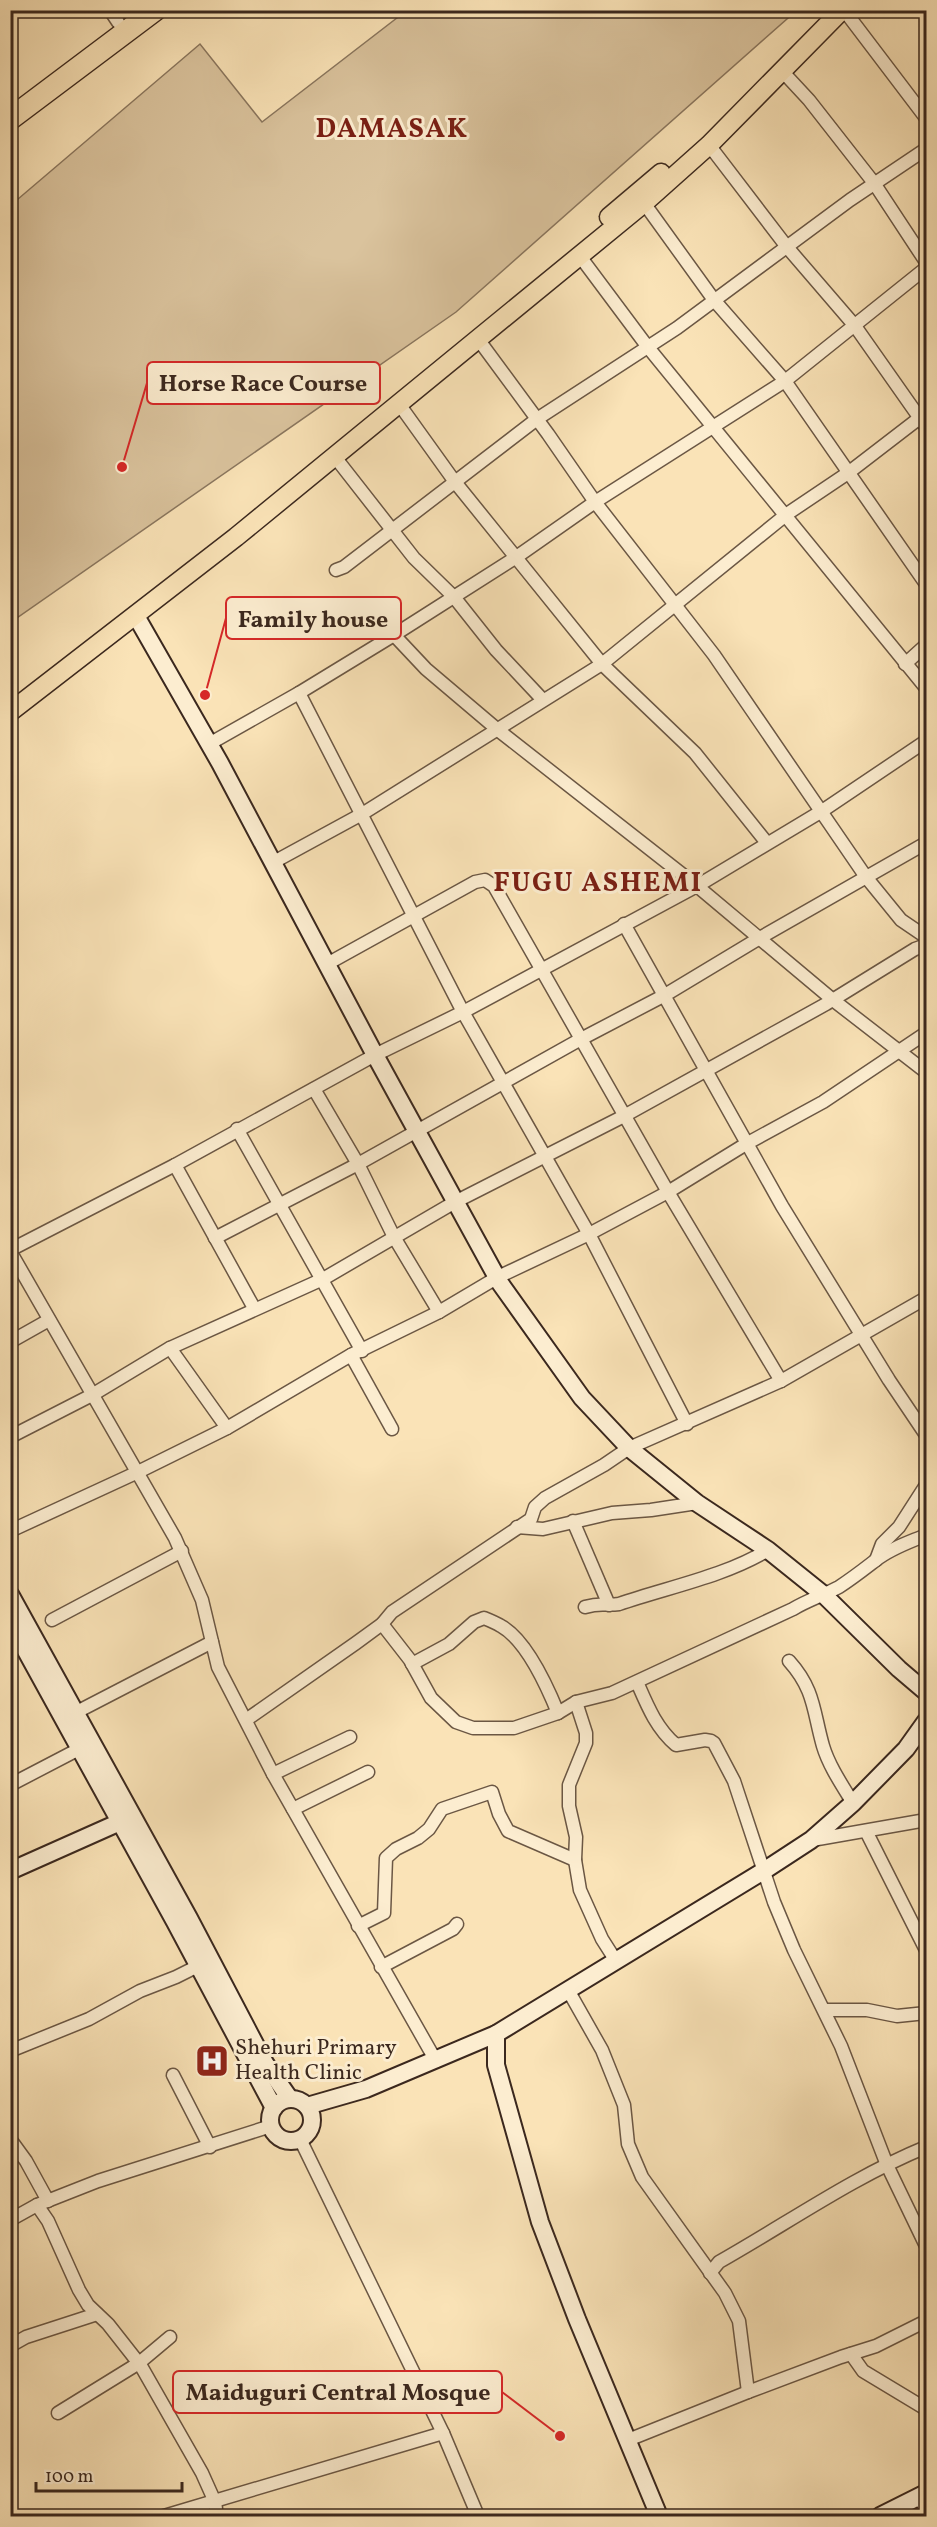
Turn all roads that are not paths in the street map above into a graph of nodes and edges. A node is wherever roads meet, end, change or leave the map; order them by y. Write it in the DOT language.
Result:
graph roads {
  1 [pos="154,10"];
  2 [pos="828,10"];
  3 [pos="843,10"];
  4 [pos="121,14"];
  5 [pos="783,72"];
  6 [pos="10,101"];
  7 [pos="927,118"];
  8 [pos="10,119"];
  9 [pos="708,145"];
  10 [pos="927,149"];
  11 [pos="874,183"];
  12 [pos="644,203"];
  13 [pos="787,247"];
  14 [pos="579,255"];
  15 [pos="927,262"];
  16 [pos="927,268"];
  17 [pos="714,300"];
  18 [pos="855,326"];
  19 [pos="478,339"];
  20 [pos="647,346"];
  21 [pos="785,381"];
  22 [pos="399,404"];
  23 [pos="537,419"];
  24 [pos="924,420"];
  25 [pos="714,425"];
  26 [pos="335,457"];
  27 [pos="848,473"];
  28 [pos="455,482"];
  29 [pos="594,502"];
  30 [pos="787,514"];
  31 [pos="393,531"];
  32 [pos="515,558"];
  33 [pos="336,570"];
  34 [pos="927,584"];
  35 [pos="454,597"];
  36 [pos="674,604"];
  37 [pos="136,616"];
  38 [pos="394,635"];
  39 [pos="927,645"];
  40 [pos="602,664"];
  41 [pos="905,664"];
  42 [pos="927,688"];
  43 [pos="299,693"];
  44 [pos="10,698"];
  45 [pos="542,699"];
  46 [pos="10,712"];
  47 [pos="498,730"];
  48 [pos="927,741"];
  49 [pos="209,744"];
  50 [pos="822,811"];
  51 [pos="362,814"];
  52 [pos="767,843"];
  53 [pos="927,843"];
  54 [pos="272,863"];
  55 [pos="866,876"];
  56 [pos="697,886"];
  57 [pos="415,918"];
  58 [pos="624,924"];
  59 [pos="927,937"];
  60 [pos="758,939"];
  61 [pos="927,945"];
  62 [pos="327,964"];
  63 [pos="543,970"];
  64 [pos="665,995"];
  65 [pos="833,1000"];
  66 [pos="463,1012"];
  67 [pos="927,1034"];
  68 [pos="581,1039"];
  69 [pos="901,1051"];
  70 [pos="375,1055"];
  71 [pos="705,1071"];
  72 [pos="927,1072"];
  73 [pos="504,1082"];
  74 [pos="314,1089"];
  75 [pos="624,1116"];
  76 [pos="237,1129"];
  77 [pos="417,1130"];
  78 [pos="746,1144"];
  79 [pos="544,1155"];
  80 [pos="358,1164"];
  81 [pos="175,1165"];
  82 [pos="668,1192"];
  83 [pos="455,1202"];
  84 [pos="278,1203"];
  85 [pos="589,1234"];
  86 [pos="394,1237"];
  87 [pos="215,1238"];
  88 [pos="10,1251"];
  89 [pos="498,1277"];
  90 [pos="323,1278"];
  91 [pos="927,1298"];
  92 [pos="254,1308"];
  93 [pos="439,1312"];
  94 [pos="49,1320"];
  95 [pos="862,1334"];
  96 [pos="10,1342"];
  97 [pos="170,1348"];
  98 [pos="356,1353"];
  99 [pos="781,1381"];
  100 [pos="92,1395"];
  101 [pos="687,1424"];
  102 [pos="227,1428"];
  103 [pos="392,1429"];
  104 [pos="927,1435"];
  105 [pos="10,1437"];
  106 [pos="629,1449"];
  107 [pos="138,1472"];
  108 [pos="927,1485"];
  109 [pos="697,1503"];
  110 [pos="573,1521"];
  111 [pos="517,1527"];
  112 [pos="10,1531"];
  113 [pos="927,1535"];
  114 [pos="768,1550"];
  115 [pos="182,1551"];
  116 [pos="876,1560"];
  117 [pos="10,1594"];
  118 [pos="824,1595"];
  119 [pos="609,1605"];
  120 [pos="585,1607"];
  121 [pos="52,1620"];
  122 [pos="11,1622"];
  123 [pos="382,1624"];
  124 [pos="212,1642"];
  125 [pos="789,1661"];
  126 [pos="412,1664"];
  127 [pos="637,1682"];
  128 [pos="927,1692"];
  129 [pos="576,1702"];
  130 [pos="558,1713"];
  131 [pos="70,1716"];
  132 [pos="246,1720"];
  133 [pos="927,1721"];
  134 [pos="351,1737"];
  135 [pos="81,1748"];
  136 [pos="368,1772"];
  137 [pos="273,1773"];
  138 [pos="10,1785"];
  139 [pos="853,1803"];
  140 [pos="293,1809"];
  141 [pos="927,1820"];
  142 [pos="120,1822"];
  143 [pos="866,1832"];
  144 [pos="811,1840"];
  145 [pos="575,1860"];
  146 [pos="765,1870"];
  147 [pos="10,1871"];
  148 [pos="457,1924"];
  149 [pos="358,1926"];
  150 [pos="927,1950"];
  151 [pos="616,1961"];
  152 [pos="198,1965"];
  153 [pos="381,1967"];
  154 [pos="568,1990"];
  155 [pos="826,2010"];
  156 [pos="927,2013"];
  157 [pos="496,2034"];
  158 [pos="470,2047"];
  159 [pos="10,2051"];
  160 [pos="436,2061"];
  161 [pos="496,2065"];
  162 [pos="173,2075"];
  163 [pos="290,2099"];
  164 [pos="274,2108"];
  165 [pos="309,2113"];
  166 [pos="271,2126"];
  167 [pos="10,2139"];
  168 [pos="300,2139"];
  169 [pos="210,2147"];
  170 [pos="927,2147"];
  171 [pos="887,2164"];
  172 [pos="43,2203"];
  173 [pos="10,2220"];
  174 [pos="927,2247"];
  175 [pos="710,2273"];
  176 [pos="96,2314"];
  177 [pos="927,2321"];
  178 [pos="170,2337"];
  179 [pos="11,2344"];
  180 [pos="851,2354"];
  181 [pos="139,2363"];
  182 [pos="748,2392"];
  183 [pos="927,2409"];
  184 [pos="58,2413"];
  185 [pos="443,2433"];
  186 [pos="628,2440"];
  187 [pos="924,2499"];
  188 [pos="215,2502"];
  189 [pos="164,2517"];
  190 [pos="217,2517"];
  191 [pos="478,2517"];
  192 [pos="659,2517"];
  193 [pos="879,2517"];
  1 -- 8 [label="highway"];
  2 -- 44 [label="main road"];
  3 -- 5 [label="main road"];
  3 -- 7 [label="street"];
  4 -- 6 [label="highway"];
  5 -- 9 [label="main road"];
  5 -- 11 [label="street"];
  9 -- 12 [label="main road"];
  9 -- 13 [label="street"];
  10 -- 11 [label="street"];
  11 -- 13 [label="street"];
  11 -- 15 [label="street"];
  12 -- 14 [label="main road"];
  12 -- 17 [label="street"];
  13 -- 17 [label="street"];
  13 -- 18 [label="street"];
  14 -- 19 [label="main road"];
  14 -- 20 [label="street"];
  16 -- 18 [label="street"];
  17 -- 20 [label="street"];
  17 -- 21 [label="street"];
  18 -- 21 [label="street"];
  18 -- 24 [label="street"];
  19 -- 22 [label="main road"];
  19 -- 23 [label="street"];
  20 -- 23 [label="street"];
  20 -- 25 [label="street"];
  21 -- 25 [label="street"];
  21 -- 27 [label="street"];
  22 -- 26 [label="main road"];
  22 -- 28 [label="street"];
  23 -- 28 [label="street"];
  23 -- 29 [label="street"];
  24 -- 27 [label="street"];
  25 -- 29 [label="street"];
  25 -- 30 [label="street"];
  26 -- 31 [label="street"];
  26 -- 37 [label="main road"];
  27 -- 30 [label="street"];
  27 -- 34 [label="street"];
  28 -- 31 [label="street"];
  28 -- 32 [label="street"];
  29 -- 32 [label="street"];
  29 -- 36 [label="street"];
  30 -- 36 [label="street"];
  30 -- 41 [label="street"];
  31 -- 33 [label="street"];
  31 -- 35 [label="street"];
  32 -- 35 [label="street"];
  32 -- 40 [label="street"];
  35 -- 38 [label="street"];
  35 -- 45 [label="street"];
  36 -- 40 [label="street"];
  36 -- 50 [label="street"];
  37 -- 46 [label="main road"];
  37 -- 49 [label="main road"];
  38 -- 43 [label="street"];
  38 -- 47 [label="street"];
  39 -- 41 [label="street"];
  40 -- 45 [label="street"];
  40 -- 52 [label="street"];
  41 -- 42 [label="street"];
  43 -- 49 [label="street"];
  43 -- 51 [label="street"];
  45 -- 47 [label="street"];
  47 -- 51 [label="street"];
  47 -- 56 [label="street"];
  48 -- 50 [label="street"];
  49 -- 54 [label="main road"];
  50 -- 52 [label="street"];
  50 -- 55 [label="street"];
  51 -- 54 [label="street"];
  51 -- 57 [label="street"];
  52 -- 56 [label="street"];
  53 -- 55 [label="street"];
  54 -- 62 [label="main road"];
  55 -- 59 [label="street"];
  55 -- 60 [label="street"];
  56 -- 58 [label="street"];
  56 -- 60 [label="street"];
  57 -- 62 [label="street"];
  57 -- 63 [label="street"];
  57 -- 66 [label="street"];
  58 -- 63 [label="street"];
  58 -- 64 [label="street"];
  60 -- 64 [label="street"];
  60 -- 65 [label="street"];
  61 -- 65 [label="street"];
  62 -- 70 [label="main road"];
  63 -- 66 [label="street"];
  63 -- 68 [label="street"];
  64 -- 68 [label="street"];
  64 -- 71 [label="street"];
  65 -- 69 [label="street"];
  65 -- 71 [label="street"];
  66 -- 70 [label="street"];
  66 -- 73 [label="street"];
  67 -- 69 [label="street"];
  68 -- 73 [label="street"];
  68 -- 75 [label="street"];
  69 -- 72 [label="street"];
  69 -- 78 [label="street"];
  70 -- 74 [label="street"];
  70 -- 77 [label="main road"];
  71 -- 75 [label="street"];
  71 -- 78 [label="street"];
  73 -- 77 [label="street"];
  73 -- 79 [label="street"];
  74 -- 76 [label="street"];
  74 -- 80 [label="street"];
  75 -- 79 [label="street"];
  75 -- 82 [label="street"];
  76 -- 81 [label="street"];
  76 -- 84 [label="street"];
  77 -- 80 [label="street"];
  77 -- 83 [label="main road"];
  78 -- 82 [label="street"];
  78 -- 95 [label="street"];
  79 -- 83 [label="street"];
  79 -- 85 [label="street"];
  80 -- 84 [label="street"];
  80 -- 86 [label="street"];
  81 -- 87 [label="street"];
  81 -- 88 [label="street"];
  82 -- 85 [label="street"];
  82 -- 99 [label="street"];
  83 -- 86 [label="street"];
  83 -- 89 [label="main road"];
  84 -- 87 [label="street"];
  84 -- 90 [label="street"];
  85 -- 89 [label="street"];
  85 -- 101 [label="street"];
  86 -- 90 [label="street"];
  86 -- 93 [label="street"];
  87 -- 92 [label="street"];
  88 -- 94 [label="street"];
  89 -- 93 [label="street"];
  89 -- 106 [label="main road"];
  90 -- 92 [label="street"];
  90 -- 98 [label="street"];
  91 -- 95 [label="street"];
  92 -- 97 [label="street"];
  93 -- 98 [label="street"];
  94 -- 96 [label="street"];
  94 -- 100 [label="street"];
  95 -- 99 [label="street"];
  95 -- 104 [label="street"];
  97 -- 100 [label="street"];
  97 -- 102 [label="street"];
  98 -- 102 [label="street"];
  98 -- 103 [label="street"];
  99 -- 101 [label="street"];
  100 -- 105 [label="street"];
  100 -- 107 [label="street"];
  101 -- 106 [label="street"];
  102 -- 107 [label="street"];
  106 -- 109 [label="main road"];
  106 -- 111 [label="street"];
  107 -- 112 [label="street"];
  107 -- 115 [label="street"];
  108 -- 116 [label="street"];
  109 -- 110 [label="street"];
  109 -- 114 [label="main road"];
  110 -- 111 [label="street"];
  110 -- 119 [label="street"];
  111 -- 123 [label="street"];
  113 -- 116 [label="street"];
  114 -- 118 [label="main road"];
  114 -- 119 [label="street"];
  115 -- 121 [label="street"];
  115 -- 124 [label="street"];
  116 -- 118 [label="street"];
  117 -- 131 [label="main road"];
  118 -- 127 [label="street"];
  118 -- 128 [label="main road"];
  119 -- 120 [label="street"];
  122 -- 131 [label="main road"];
  123 -- 126 [label="street"];
  123 -- 132 [label="street"];
  124 -- 131 [label="street"];
  124 -- 132 [label="street"];
  125 -- 139 [label="street"];
  126 -- 130 [label="street"];
  126 -- 130 [label="street"];
  127 -- 129 [label="street"];
  127 -- 146 [label="street"];
  129 -- 130 [label="street"];
  129 -- 145 [label="street"];
  131 -- 135 [label="main road"];
  131 -- 163 [label="main road"];
  132 -- 137 [label="street"];
  133 -- 139 [label="main road"];
  134 -- 137 [label="street"];
  135 -- 138 [label="street"];
  135 -- 142 [label="main road"];
  136 -- 140 [label="street"];
  137 -- 140 [label="street"];
  139 -- 144 [label="main road"];
  140 -- 149 [label="street"];
  141 -- 143 [label="street"];
  142 -- 147 [label="main road"];
  142 -- 152 [label="main road"];
  143 -- 144 [label="street"];
  143 -- 150 [label="street"];
  144 -- 146 [label="main road"];
  145 -- 149 [label="street"];
  145 -- 151 [label="street"];
  146 -- 151 [label="main road"];
  146 -- 155 [label="street"];
  148 -- 153 [label="street"];
  149 -- 153 [label="street"];
  151 -- 154 [label="main road"];
  152 -- 159 [label="street"];
  152 -- 164 [label="main road"];
  153 -- 160 [label="street"];
  154 -- 157 [label="main road"];
  154 -- 175 [label="street"];
  155 -- 156 [label="street"];
  155 -- 171 [label="street"];
  157 -- 158 [label="main road"];
  157 -- 161 [label="main road"];
  158 -- 160 [label="main road"];
  158 -- 161 [label="main road"];
  160 -- 165 [label="main road"];
  161 -- 186 [label="main road"];
  162 -- 169 [label="street"];
  163 -- 164 [label="main road"];
  163 -- 165 [label="main road"];
  164 -- 166 [label="main road"];
  165 -- 168 [label="main road"];
  166 -- 168 [label="main road"];
  166 -- 169 [label="street"];
  167 -- 172 [label="street"];
  168 -- 185 [label="street"];
  169 -- 172 [label="street"];
  170 -- 171 [label="street"];
  171 -- 174 [label="street"];
  171 -- 175 [label="street"];
  172 -- 173 [label="street"];
  172 -- 176 [label="street"];
  175 -- 182 [label="street"];
  176 -- 179 [label="street"];
  176 -- 181 [label="street"];
  177 -- 180 [label="street"];
  178 -- 181 [label="street"];
  180 -- 182 [label="street"];
  180 -- 183 [label="street"];
  181 -- 184 [label="street"];
  181 -- 188 [label="street"];
  182 -- 186 [label="street"];
  185 -- 188 [label="street"];
  185 -- 191 [label="street"];
  186 -- 192 [label="main road"];
  187 -- 193 [label="main road"];
  188 -- 189 [label="street"];
  188 -- 190 [label="street"];
}
